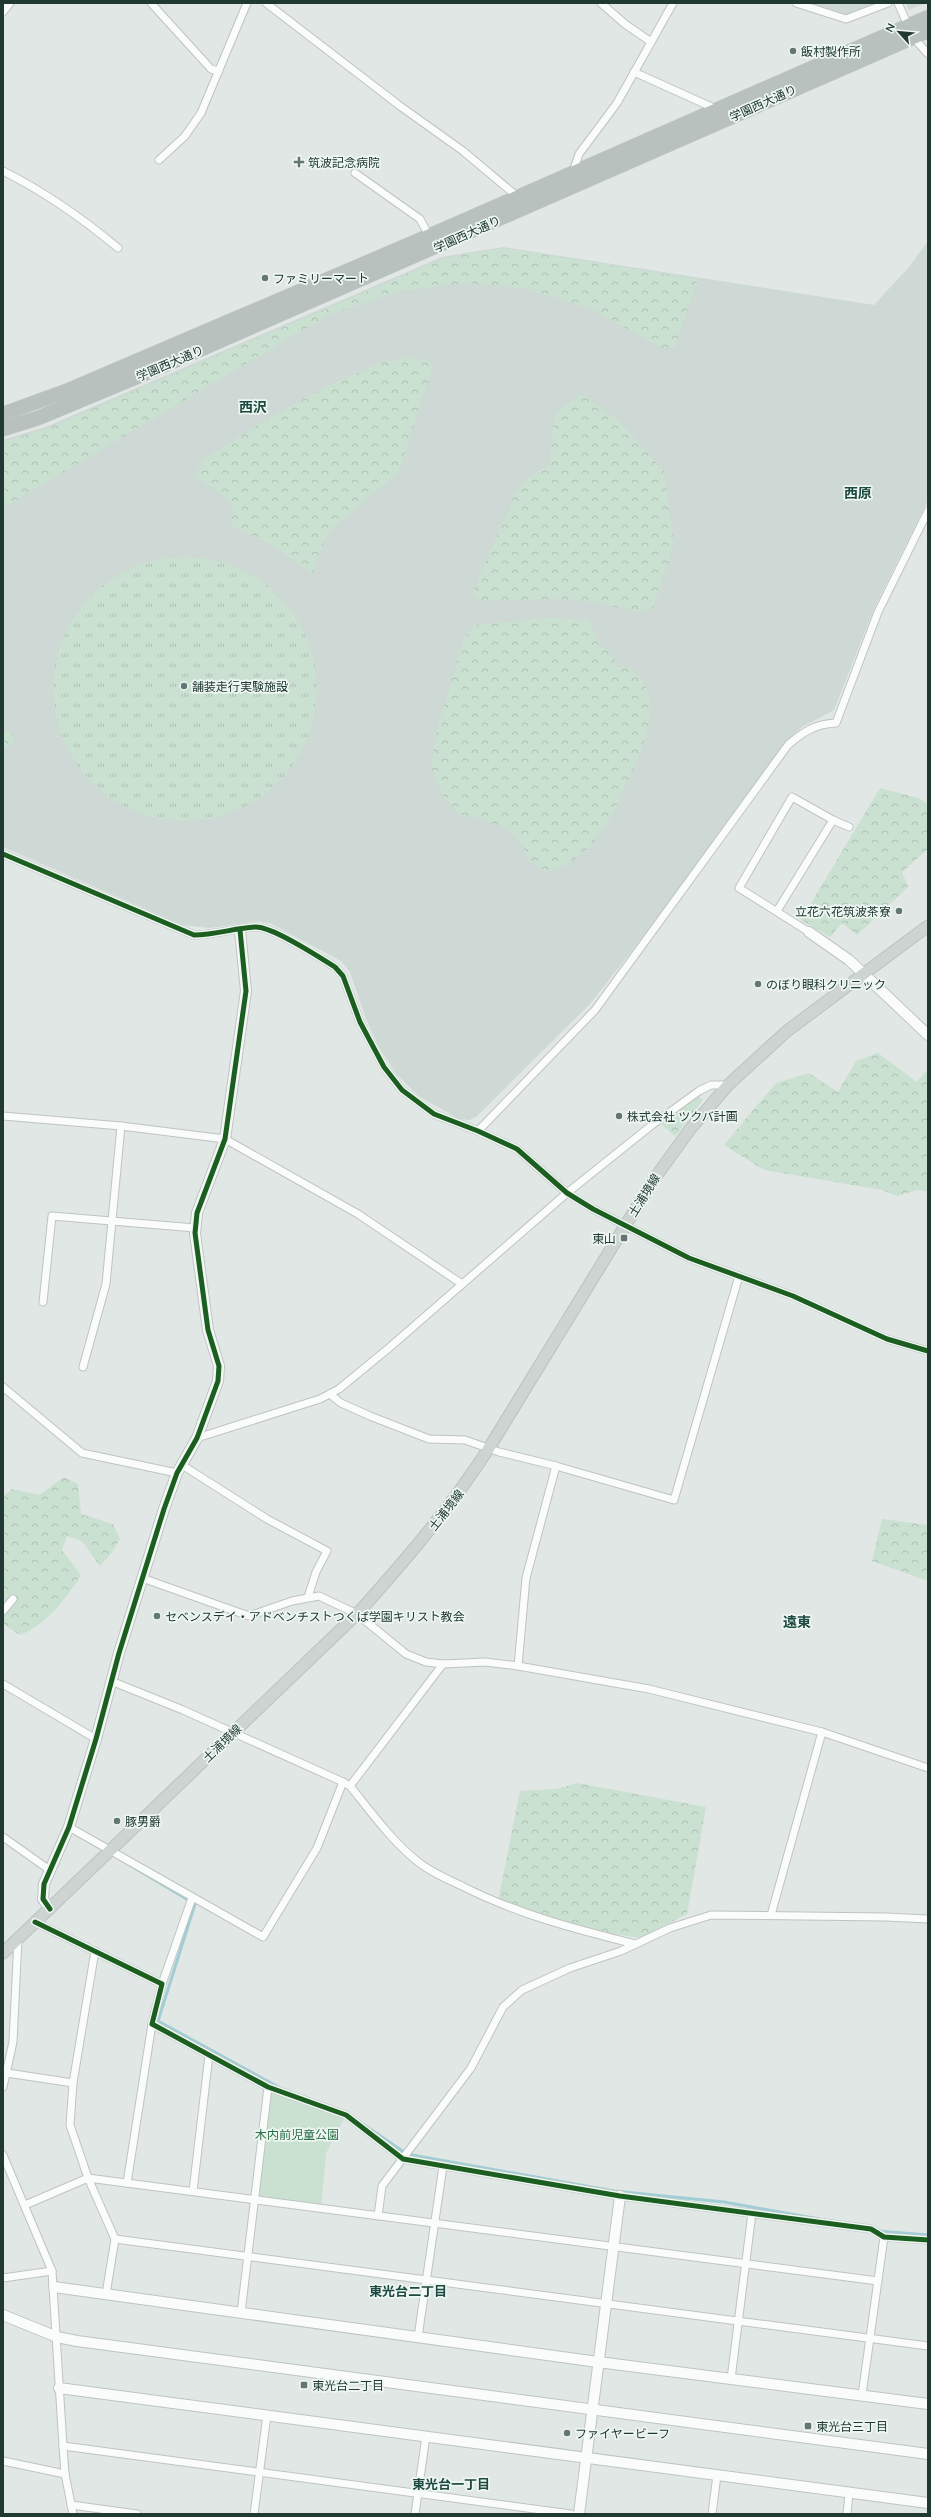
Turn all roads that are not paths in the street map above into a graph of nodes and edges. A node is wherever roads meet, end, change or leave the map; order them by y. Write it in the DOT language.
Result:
graph roads {
  1 [pos="10,3"];
  2 [pos="151,3"];
  3 [pos="247,3"];
  4 [pos="266,3"];
  5 [pos="601,3"];
  6 [pos="673,3"];
  7 [pos="796,3"];
  8 [pos="888,3"];
  9 [pos="898,3"];
  10 [pos="3,12"];
  11 [pos="928,17"];
  12 [pos="928,31"];
  13 [pos="910,32"];
  14 [pos="651,42"];
  15 [pos="928,54"];
  16 [pos="219,71"];
  17 [pos="634,72"];
  18 [pos="717,110"];
  19 [pos="159,160"];
  20 [pos="3,171"];
  21 [pos="573,172"];
  22 [pos="355,173"];
  23 [pos="516,197"];
  24 [pos="528,206"];
  25 [pos="429,236"];
  26 [pos="118,248"];
  27 [pos="435,249"];
  28 [pos="3,414"];
  29 [pos="3,429"];
  30 [pos="928,511"];
  31 [pos="833,820"];
  32 [pos="849,827"];
  33 [pos="3,854"];
  34 [pos="777,911"];
  35 [pos="928,926"];
  36 [pos="240,930"];
  37 [pos="809,932"];
  38 [pos="866,974"];
  39 [pos="928,1035"];
  40 [pos="728,1085"];
  41 [pos="3,1116"];
  42 [pos="121,1126"];
  43 [pos="478,1130"];
  44 [pos="225,1139"];
  45 [pos="567,1192"];
  46 [pos="112,1221"];
  47 [pos="625,1227"];
  48 [pos="195,1228"];
  49 [pos="739,1276"];
  50 [pos="462,1284"];
  51 [pos="43,1302"];
  52 [pos="928,1351"];
  53 [pos="83,1366"];
  54 [pos="3,1387"];
  55 [pos="330,1394"];
  56 [pos="197,1438"];
  57 [pos="490,1448"];
  58 [pos="556,1466"];
  59 [pos="179,1469"];
  60 [pos="142,1578"];
  61 [pos="308,1597"];
  62 [pos="13,1600"];
  63 [pos="3,1611"];
  64 [pos="357,1614"];
  65 [pos="443,1664"];
  66 [pos="518,1666"];
  67 [pos="111,1681"];
  68 [pos="3,1684"];
  69 [pos="822,1732"];
  70 [pos="233,1733"];
  71 [pos="96,1739"];
  72 [pos="928,1768"];
  73 [pos="343,1782"];
  74 [pos="350,1786"];
  75 [pos="69,1827"];
  76 [pos="3,1837"];
  77 [pos="111,1850"];
  78 [pos="50,1871"];
  79 [pos="192,1898"];
  80 [pos="50,1909"];
  81 [pos="771,1915"];
  82 [pos="928,1920"];
  83 [pos="35,1922"];
  84 [pos="18,1939"];
  85 [pos="635,1944"];
  86 [pos="95,1951"];
  87 [pos="3,1953"];
  88 [pos="162,1984"];
  89 [pos="152,2024"];
  90 [pos="209,2055"];
  91 [pos="7,2073"];
  92 [pos="72,2083"];
  93 [pos="3,2087"];
  94 [pos="268,2087"];
  95 [pos="3,2155"];
  96 [pos="403,2159"];
  97 [pos="443,2166"];
  98 [pos="88,2178"];
  99 [pos="127,2183"];
  100 [pos="193,2192"];
  101 [pos="620,2196"];
  102 [pos="254,2200"];
  103 [pos="25,2205"];
  104 [pos="752,2213"];
  105 [pos="378,2216"];
  106 [pos="435,2223"];
  107 [pos="884,2237"];
  108 [pos="115,2239"];
  109 [pos="928,2240"];
  110 [pos="614,2246"];
  111 [pos="248,2256"];
  112 [pos="746,2264"];
  113 [pos="52,2271"];
  114 [pos="3,2278"];
  115 [pos="426,2281"];
  116 [pos="878,2281"];
  117 [pos="54,2287"];
  118 [pos="106,2294"];
  119 [pos="606,2304"];
  120 [pos="241,2313"];
  121 [pos="3,2314"];
  122 [pos="739,2322"];
  123 [pos="57,2337"];
  124 [pos="418,2337"];
  125 [pos="869,2339"];
  126 [pos="928,2346"];
  127 [pos="598,2362"];
  128 [pos="731,2379"];
  129 [pos="59,2388"];
  130 [pos="862,2395"];
  131 [pos="928,2404"];
  132 [pos="592,2409"];
  133 [pos="267,2416"];
  134 [pos="426,2436"];
  135 [pos="63,2446"];
  136 [pos="928,2454"];
  137 [pos="586,2457"];
  138 [pos="3,2461"];
  139 [pos="259,2473"];
  140 [pos="65,2474"];
  141 [pos="717,2475"];
  142 [pos="849,2493"];
  143 [pos="418,2495"];
  144 [pos="928,2503"];
  145 [pos="71,2505"];
  146 [pos="74,2514"];
  147 [pos="137,2514"];
  148 [pos="254,2514"];
  149 [pos="415,2514"];
  150 [pos="571,2514"];
  151 [pos="579,2514"];
  152 [pos="712,2514"];
  153 [pos="847,2514"];
  1 -- 10 [label="street"];
  2 -- 16 [label="street"];
  3 -- 16 [label="street"];
  4 -- 23 [label="street"];
  5 -- 14 [label="street"];
  6 -- 14 [label="street"];
  7 -- 8 [label="street"];
  9 -- 13 [label="street"];
  11 -- 13 [label="highway, 学園西大通り"];
  12 -- 13 [label="highway, 学園西大通り"];
  13 -- 15 [label="street"];
  13 -- 18 [label="highway, 学園西大通り"];
  13 -- 24 [label="highway, 学園西大通り"];
  14 -- 17 [label="street"];
  16 -- 19 [label="street"];
  17 -- 18 [label="street"];
  17 -- 21 [label="street"];
  18 -- 21 [label="highway, 学園西大通り"];
  20 -- 26 [label="street"];
  21 -- 23 [label="highway, 学園西大通り"];
  22 -- 25 [label="street"];
  23 -- 24 [label="street"];
  23 -- 25 [label="highway, 学園西大通り"];
  24 -- 27 [label="highway, 学園西大通り"];
  25 -- 27 [label="street"];
  25 -- 28 [label="highway, 学園西大通り"];
  27 -- 29 [label="highway, 学園西大通り"];
  30 -- 43 [label="street"];
  31 -- 32 [label="street"];
  31 -- 34 [label="street"];
  31 -- 34 [label="street"];
  33 -- 36 [label="street"];
  34 -- 37 [label="street"];
  35 -- 38 [label="main road"];
  36 -- 43 [label="street"];
  36 -- 44 [label="street"];
  37 -- 38 [label="street"];
  38 -- 39 [label="street"];
  38 -- 40 [label="main road, 土浦境線"];
  40 -- 45 [label="street"];
  40 -- 47 [label="main road, 土浦境線"];
  41 -- 42 [label="street"];
  42 -- 44 [label="street"];
  42 -- 46 [label="street"];
  43 -- 45 [label="street"];
  44 -- 48 [label="street"];
  44 -- 50 [label="street"];
  45 -- 47 [label="street"];
  45 -- 50 [label="street"];
  46 -- 48 [label="street"];
  46 -- 51 [label="street"];
  46 -- 53 [label="street"];
  47 -- 49 [label="street"];
  47 -- 57 [label="main road, 土浦境線"];
  48 -- 56 [label="street"];
  49 -- 52 [label="street"];
  49 -- 58 [label="street"];
  50 -- 55 [label="street"];
  54 -- 59 [label="street"];
  55 -- 56 [label="street"];
  55 -- 57 [label="street"];
  56 -- 59 [label="street"];
  57 -- 58 [label="street"];
  57 -- 64 [label="main road, 土浦境線"];
  58 -- 66 [label="street"];
  59 -- 60 [label="street"];
  59 -- 61 [label="street"];
  60 -- 61 [label="street"];
  60 -- 67 [label="street"];
  61 -- 64 [label="street"];
  62 -- 63 [label="street"];
  64 -- 65 [label="street"];
  64 -- 70 [label="main road, 土浦境線"];
  65 -- 66 [label="street"];
  65 -- 74 [label="street"];
  66 -- 69 [label="street"];
  67 -- 70 [label="street"];
  67 -- 71 [label="street"];
  68 -- 71 [label="street"];
  69 -- 72 [label="street"];
  69 -- 81 [label="street"];
  70 -- 73 [label="street"];
  70 -- 77 [label="main road, 土浦境線"];
  71 -- 75 [label="street"];
  73 -- 74 [label="street"];
  73 -- 79 [label="street"];
  74 -- 85 [label="street"];
  75 -- 77 [label="street"];
  75 -- 78 [label="street"];
  76 -- 78 [label="street"];
  77 -- 79 [label="street"];
  77 -- 80 [label="main road, 土浦境線"];
  78 -- 80 [label="street"];
  79 -- 88 [label="street"];
  80 -- 83 [label="main road, 土浦境線"];
  81 -- 82 [label="street"];
  81 -- 85 [label="street"];
  83 -- 84 [label="main road, 土浦境線"];
  83 -- 86 [label="street"];
  84 -- 87 [label="main road, 土浦境線"];
  84 -- 91 [label="street"];
  85 -- 96 [label="street"];
  86 -- 88 [label="street"];
  86 -- 92 [label="street"];
  88 -- 89 [label="street"];
  89 -- 90 [label="street"];
  89 -- 99 [label="street"];
  90 -- 94 [label="street"];
  90 -- 100 [label="street"];
  91 -- 92 [label="street"];
  91 -- 93 [label="street"];
  92 -- 98 [label="street"];
  94 -- 96 [label="street"];
  94 -- 102 [label="street"];
  95 -- 103 [label="street"];
  96 -- 97 [label="street"];
  96 -- 105 [label="street"];
  97 -- 101 [label="street"];
  97 -- 106 [label="street"];
  98 -- 99 [label="street"];
  98 -- 103 [label="street"];
  98 -- 108 [label="street"];
  99 -- 100 [label="street"];
  100 -- 102 [label="street"];
  101 -- 104 [label="street"];
  101 -- 110 [label="street"];
  102 -- 105 [label="street"];
  102 -- 111 [label="street"];
  103 -- 113 [label="street"];
  104 -- 107 [label="street"];
  104 -- 112 [label="street"];
  105 -- 106 [label="street"];
  106 -- 110 [label="street"];
  106 -- 115 [label="street"];
  107 -- 109 [label="street"];
  107 -- 116 [label="street"];
  108 -- 111 [label="street"];
  108 -- 118 [label="street"];
  110 -- 112 [label="street"];
  110 -- 119 [label="street"];
  111 -- 115 [label="street"];
  111 -- 120 [label="street"];
  112 -- 116 [label="street"];
  112 -- 122 [label="street"];
  113 -- 114 [label="street"];
  113 -- 117 [label="street"];
  115 -- 119 [label="street"];
  115 -- 124 [label="street"];
  116 -- 125 [label="street"];
  117 -- 118 [label="street"];
  117 -- 123 [label="street"];
  118 -- 120 [label="street"];
  119 -- 122 [label="street"];
  119 -- 127 [label="street"];
  120 -- 124 [label="street"];
  121 -- 123 [label="street"];
  122 -- 125 [label="street"];
  122 -- 128 [label="street"];
  123 -- 129 [label="street"];
  123 -- 132 [label="street"];
  124 -- 127 [label="street"];
  125 -- 126 [label="street"];
  125 -- 130 [label="street"];
  127 -- 128 [label="street"];
  127 -- 132 [label="street"];
  128 -- 130 [label="street"];
  129 -- 133 [label="street"];
  129 -- 135 [label="street"];
  130 -- 131 [label="street"];
  132 -- 136 [label="street"];
  132 -- 137 [label="street"];
  133 -- 134 [label="street"];
  133 -- 139 [label="street"];
  134 -- 137 [label="street"];
  134 -- 143 [label="street"];
  135 -- 139 [label="street"];
  135 -- 140 [label="street"];
  137 -- 141 [label="street"];
  137 -- 151 [label="street"];
  138 -- 140 [label="street"];
  139 -- 143 [label="street"];
  139 -- 148 [label="street"];
  140 -- 145 [label="street"];
  141 -- 142 [label="street"];
  141 -- 152 [label="street"];
  142 -- 144 [label="street"];
  142 -- 153 [label="street"];
  143 -- 149 [label="street"];
  143 -- 150 [label="street"];
  145 -- 146 [label="street"];
  145 -- 147 [label="street"];
}
